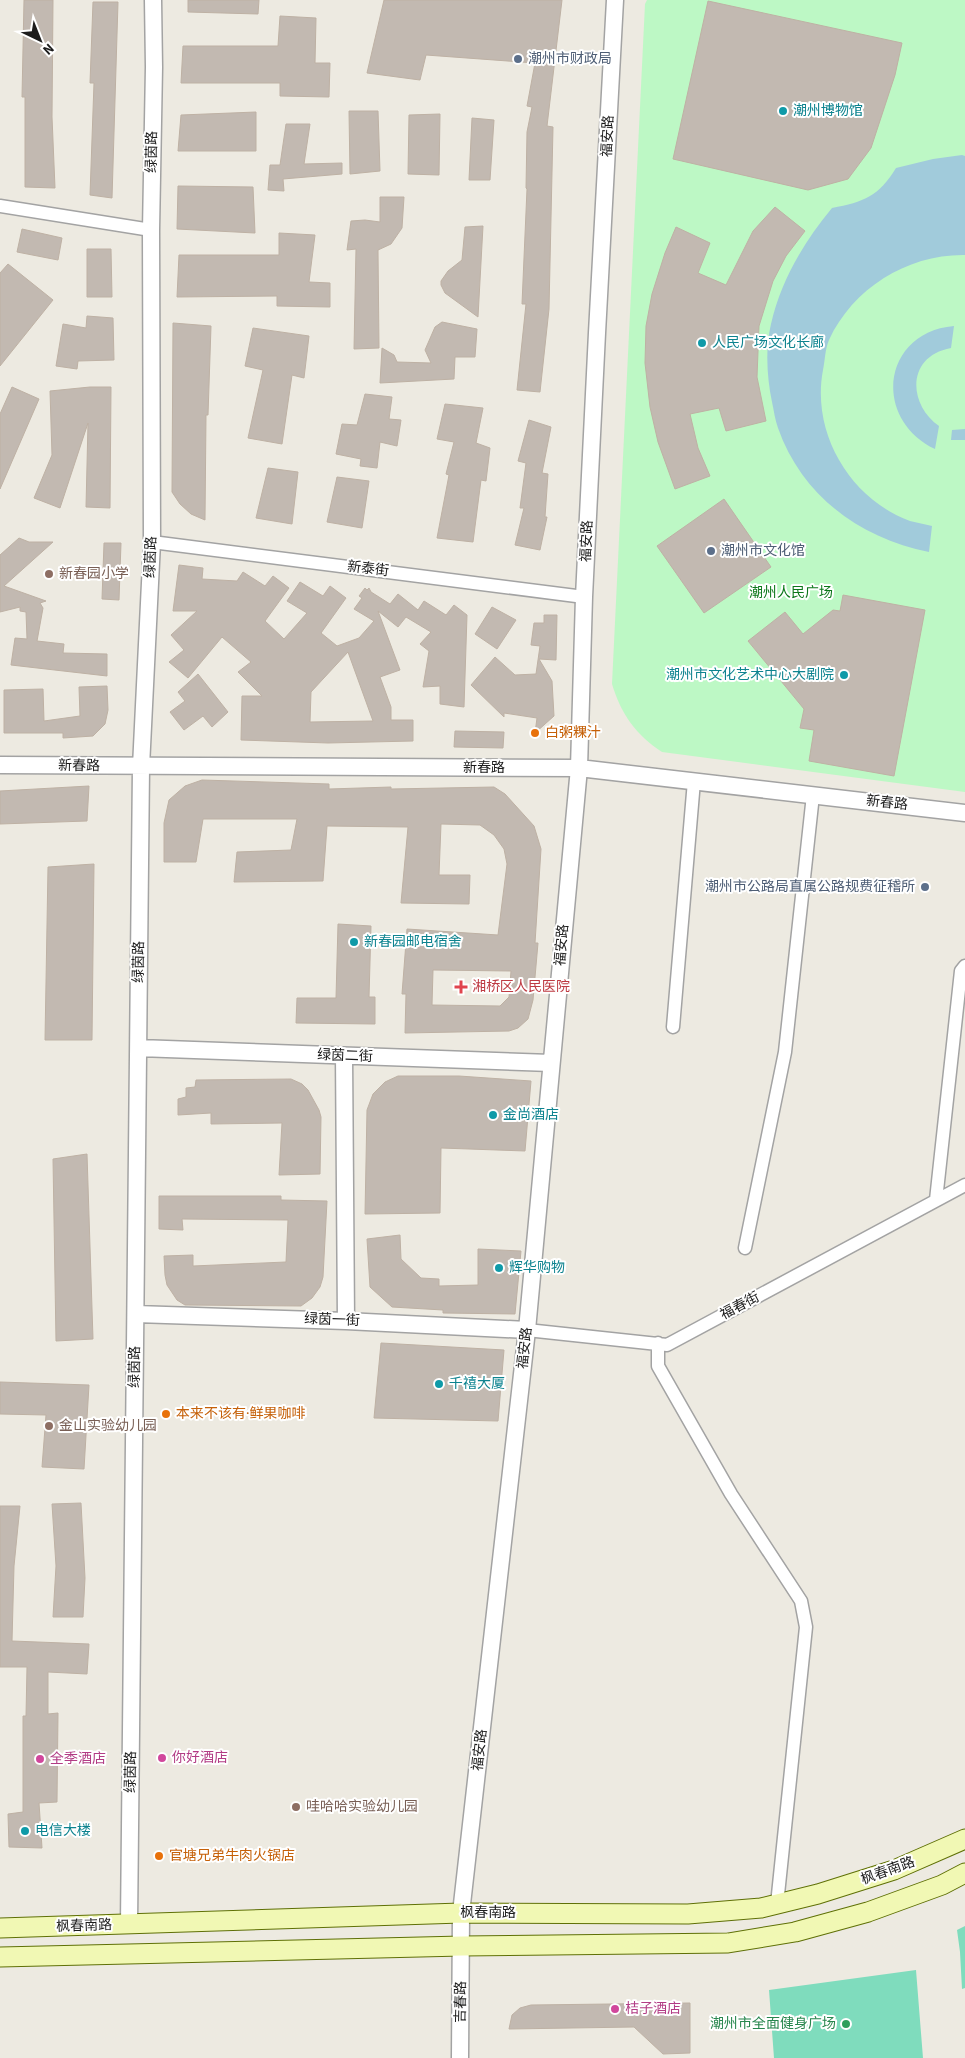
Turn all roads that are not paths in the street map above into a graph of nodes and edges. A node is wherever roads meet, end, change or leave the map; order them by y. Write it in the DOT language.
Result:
graph roads {
  1 [pos="153,0"];
  2 [pos="616,0"];
  3 [pos="0,206"];
  4 [pos="151,230"];
  5 [pos="152,542"];
  6 [pos="584,596"];
  7 [pos="0,765"];
  8 [pos="141,767"];
  9 [pos="579,768"];
  10 [pos="694,781"];
  11 [pos="813,795"];
  12 [pos="965,812"];
  13 [pos="965,966"];
  14 [pos="673,1027"];
  15 [pos="138,1048"];
  16 [pos="344,1056"];
  17 [pos="551,1063"];
  18 [pos="965,1185"];
  19 [pos="936,1200"];
  20 [pos="745,1248"];
  21 [pos="136,1314"];
  22 [pos="346,1321"];
  23 [pos="527,1330"];
  24 [pos="658,1343"];
  25 [pos="965,1839"];
  26 [pos="965,1873"];
  27 [pos="777,1904"];
  28 [pos="462,1912"];
  29 [pos="129,1924"];
  30 [pos="0,1928"];
  31 [pos="462,1946"];
  32 [pos="0,1957"];
  33 [pos="460,2058"];
  1 -- 4 [label="street, 绿茵路"];
  2 -- 6 [label="street, 福安路"];
  3 -- 4 [label="street"];
  4 -- 5 [label="street, 绿茵路"];
  5 -- 6 [label="street, 新泰街"];
  5 -- 8 [label="street, 绿茵路"];
  6 -- 9 [label="street, 福安路"];
  7 -- 8 [label="street, 新春路"];
  8 -- 9 [label="street, 新春路"];
  8 -- 15 [label="street, 绿茵路"];
  9 -- 10 [label="street, 新春路"];
  9 -- 17 [label="street, 福安路"];
  10 -- 11 [label="street, 新春路"];
  10 -- 14 [label="street"];
  11 -- 12 [label="street, 新春路"];
  11 -- 20 [label="street"];
  13 -- 19 [label="street"];
  15 -- 16 [label="street, 绿茵二街"];
  15 -- 21 [label="street, 绿茵路"];
  16 -- 17 [label="street, 绿茵二街"];
  16 -- 22 [label="street"];
  17 -- 23 [label="street, 福安路"];
  18 -- 19 [label="street, 福春街"];
  19 -- 24 [label="street, 福春街"];
  21 -- 22 [label="street, 绿茵一街"];
  21 -- 29 [label="street, 绿茵路"];
  22 -- 23 [label="street, 绿茵一街"];
  23 -- 24 [label="street, 福春街"];
  23 -- 28 [label="street, 福安路"];
  24 -- 27 [label="street"];
  25 -- 27 [label="main road, 枫春南路"];
  26 -- 31 [label="main road, 枫春南路"];
  27 -- 28 [label="main road, 枫春南路"];
  28 -- 29 [label="main road, 枫春南路"];
  28 -- 31 [label="street, 福安路"];
  29 -- 30 [label="main road, 枫春南路"];
  31 -- 32 [label="main road, 枫春南路"];
  31 -- 33 [label="street, 吉春路"];
}
